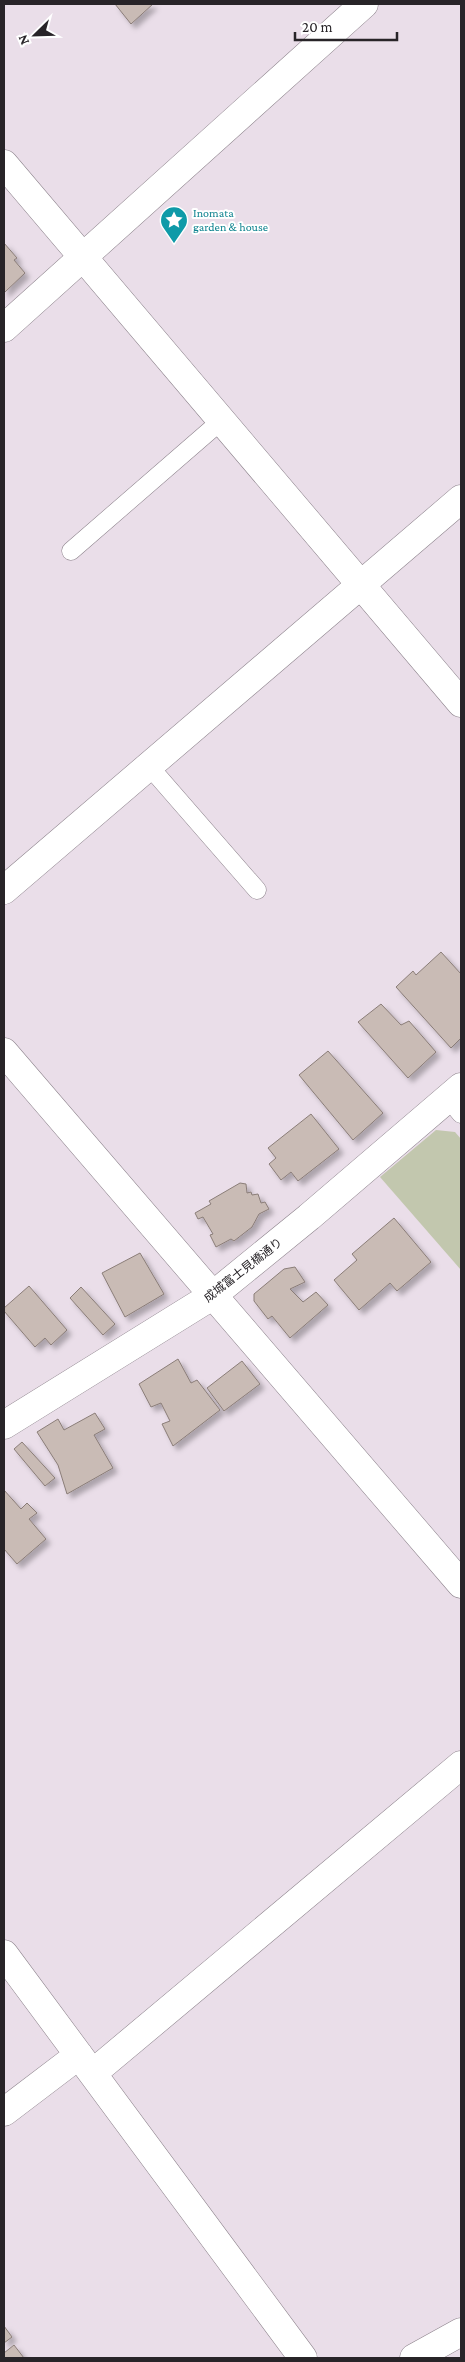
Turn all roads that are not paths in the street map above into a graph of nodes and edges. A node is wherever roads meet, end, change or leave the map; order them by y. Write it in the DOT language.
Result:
graph roads {
  1 [pos="364,4"];
  2 [pos="4,164"];
  3 [pos="83,256"];
  4 [pos="4,328"];
  5 [pos="222,420"];
  6 [pos="461,499"];
  7 [pos="71,551"];
  8 [pos="361,585"];
  9 [pos="461,703"];
  10 [pos="149,766"];
  11 [pos="4,890"];
  12 [pos="257,890"];
  13 [pos="4,1052"];
  14 [pos="457,1100"];
  15 [pos="212,1296"];
  16 [pos="4,1425"];
  17 [pos="461,1584"];
  18 [pos="461,1765"];
  19 [pos="4,1954"];
  20 [pos="86,2064"];
  21 [pos="4,2112"];
  22 [pos="461,2332"];
  23 [pos="303,2358"];
  24 [pos="414,2358"];
  1 -- 3 [label="street"];
  2 -- 3 [label="street"];
  3 -- 4 [label="street"];
  3 -- 5 [label="street"];
  5 -- 7 [label="lane"];
  5 -- 8 [label="street"];
  6 -- 8 [label="street"];
  8 -- 9 [label="street"];
  8 -- 10 [label="street"];
  10 -- 11 [label="street"];
  10 -- 12 [label="lane"];
  13 -- 15 [label="street"];
  14 -- 15 [label="street, 成城富士見橋通り"];
  15 -- 16 [label="street, 成城富士見橋通り"];
  15 -- 17 [label="street"];
  18 -- 20 [label="street"];
  19 -- 20 [label="street"];
  20 -- 21 [label="street"];
  20 -- 23 [label="street"];
  22 -- 24 [label="street"];
}
